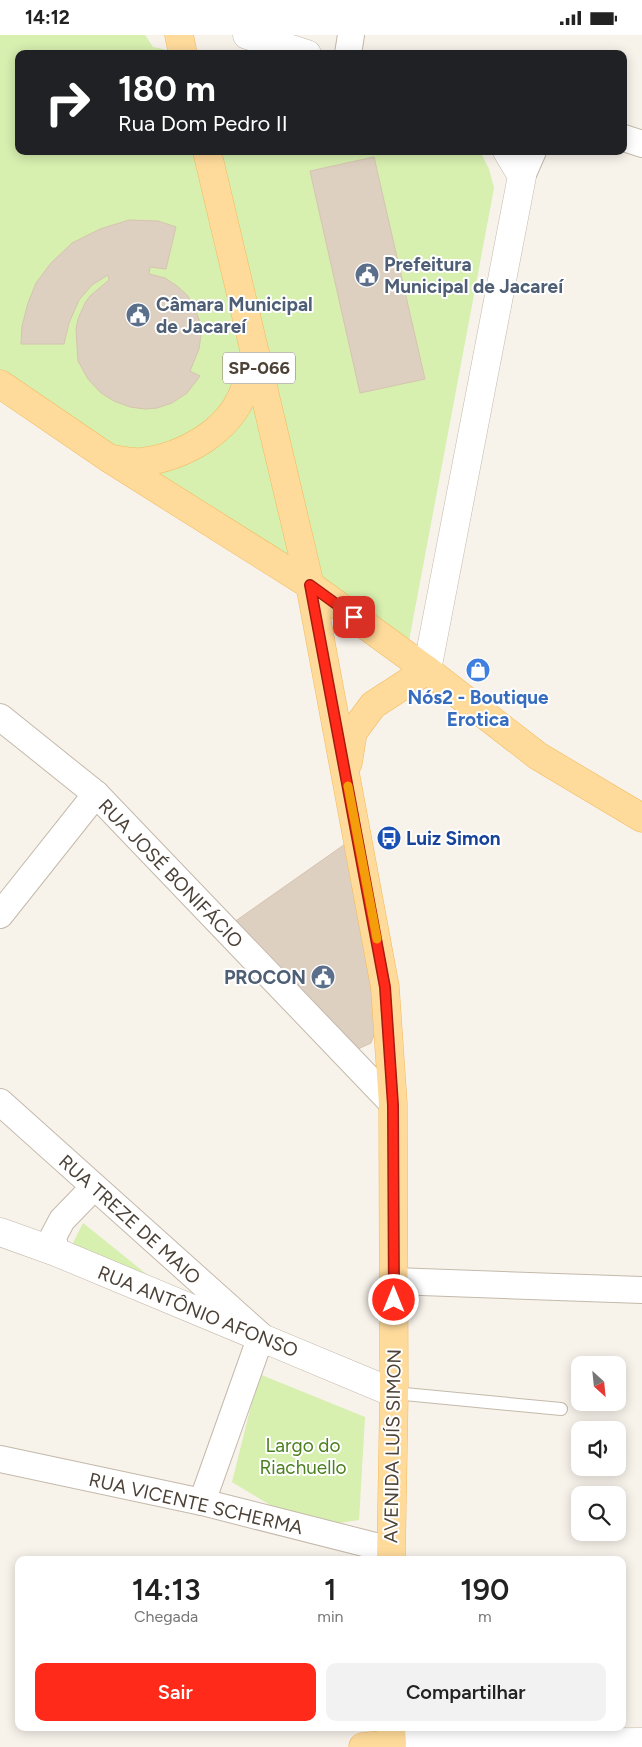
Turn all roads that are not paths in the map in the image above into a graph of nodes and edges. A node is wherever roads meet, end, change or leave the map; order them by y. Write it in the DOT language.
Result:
graph roads {
  1 [pos="179,35"];
  2 [pos="247,35"];
  3 [pos="351,35"];
  4 [pos="182,50"];
  5 [pos="294,50"];
  6 [pos="349,50"];
  7 [pos="627,139"];
  8 [pos="642,144"];
  9 [pos="208,155"];
  10 [pos="509,155"];
  11 [pos="532,155"];
  12 [pos="522,176"];
  13 [pos="256,352"];
  14 [pos="0,384"];
  15 [pos="110,459"];
  16 [pos="310,585"];
  17 [pos="427,670"];
  18 [pos="0,717"];
  19 [pos="346,775"];
  20 [pos="96,795"];
  21 [pos="642,817"];
  22 [pos="0,915"];
  23 [pos="0,1102"];
  24 [pos="393,1105"];
  25 [pos="94,1187"];
  26 [pos="0,1232"];
  27 [pos="56,1252"];
  28 [pos="394,1281"];
  29 [pos="642,1290"];
  30 [pos="260,1336"];
  31 [pos="394,1393"];
  32 [pos="561,1409"];
  33 [pos="0,1459"];
  34 [pos="202,1502"];
  35 [pos="391,1555"];
  36 [pos="392,1736"];
  37 [pos="642,1742"];
  38 [pos="363,1747"];
  1 -- 4 [label="main road"];
  2 -- 5 [label="street"];
  3 -- 6 [label="street"];
  7 -- 8 [label="street"];
  9 -- 13 [label="main road, AVENIDA LUÍS SIMON / SP-066"];
  10 -- 12 [label="street"];
  11 -- 12 [label="street"];
  12 -- 17 [label="street"];
  13 -- 15 [label="main road"];
  13 -- 16 [label="main road, AVENIDA LUÍS SIMON / SP-066"];
  14 -- 15 [label="main road"];
  15 -- 16 [label="main road"];
  16 -- 17 [label="main road"];
  16 -- 19 [label="main road, AVENIDA LUÍS SIMON / SP-066"];
  17 -- 19 [label="main road"];
  17 -- 21 [label="main road"];
  18 -- 20 [label="street, RUA JOSÉ BONIFÁCIO"];
  19 -- 24 [label="main road, AVENIDA LUÍS SIMON / SP-066"];
  20 -- 22 [label="street"];
  20 -- 24 [label="street, RUA JOSÉ BONIFÁCIO"];
  23 -- 25 [label="street, RUA TREZE DE MAIO"];
  24 -- 28 [label="main road, AVENIDA LUÍS SIMON / SP-066"];
  25 -- 27 [label="street"];
  25 -- 30 [label="street, RUA TREZE DE MAIO"];
  26 -- 27 [label="street, RUA ANTÔNIO AFONSO"];
  27 -- 30 [label="street, RUA ANTÔNIO AFONSO"];
  28 -- 29 [label="street"];
  28 -- 31 [label="main road, AVENIDA LUÍS SIMON / SP-066"];
  30 -- 31 [label="street, RUA ANTÔNIO AFONSO"];
  30 -- 34 [label="street"];
  31 -- 32 [label="lane"];
  31 -- 35 [label="main road, AVENIDA LUÍS SIMON / SP-066"];
  33 -- 34 [label="street, RUA VICENTE SCHERMA"];
  34 -- 35 [label="street, RUA VICENTE SCHERMA"];
  36 -- 37 [label="street"];
  36 -- 38 [label="main road"];
}
